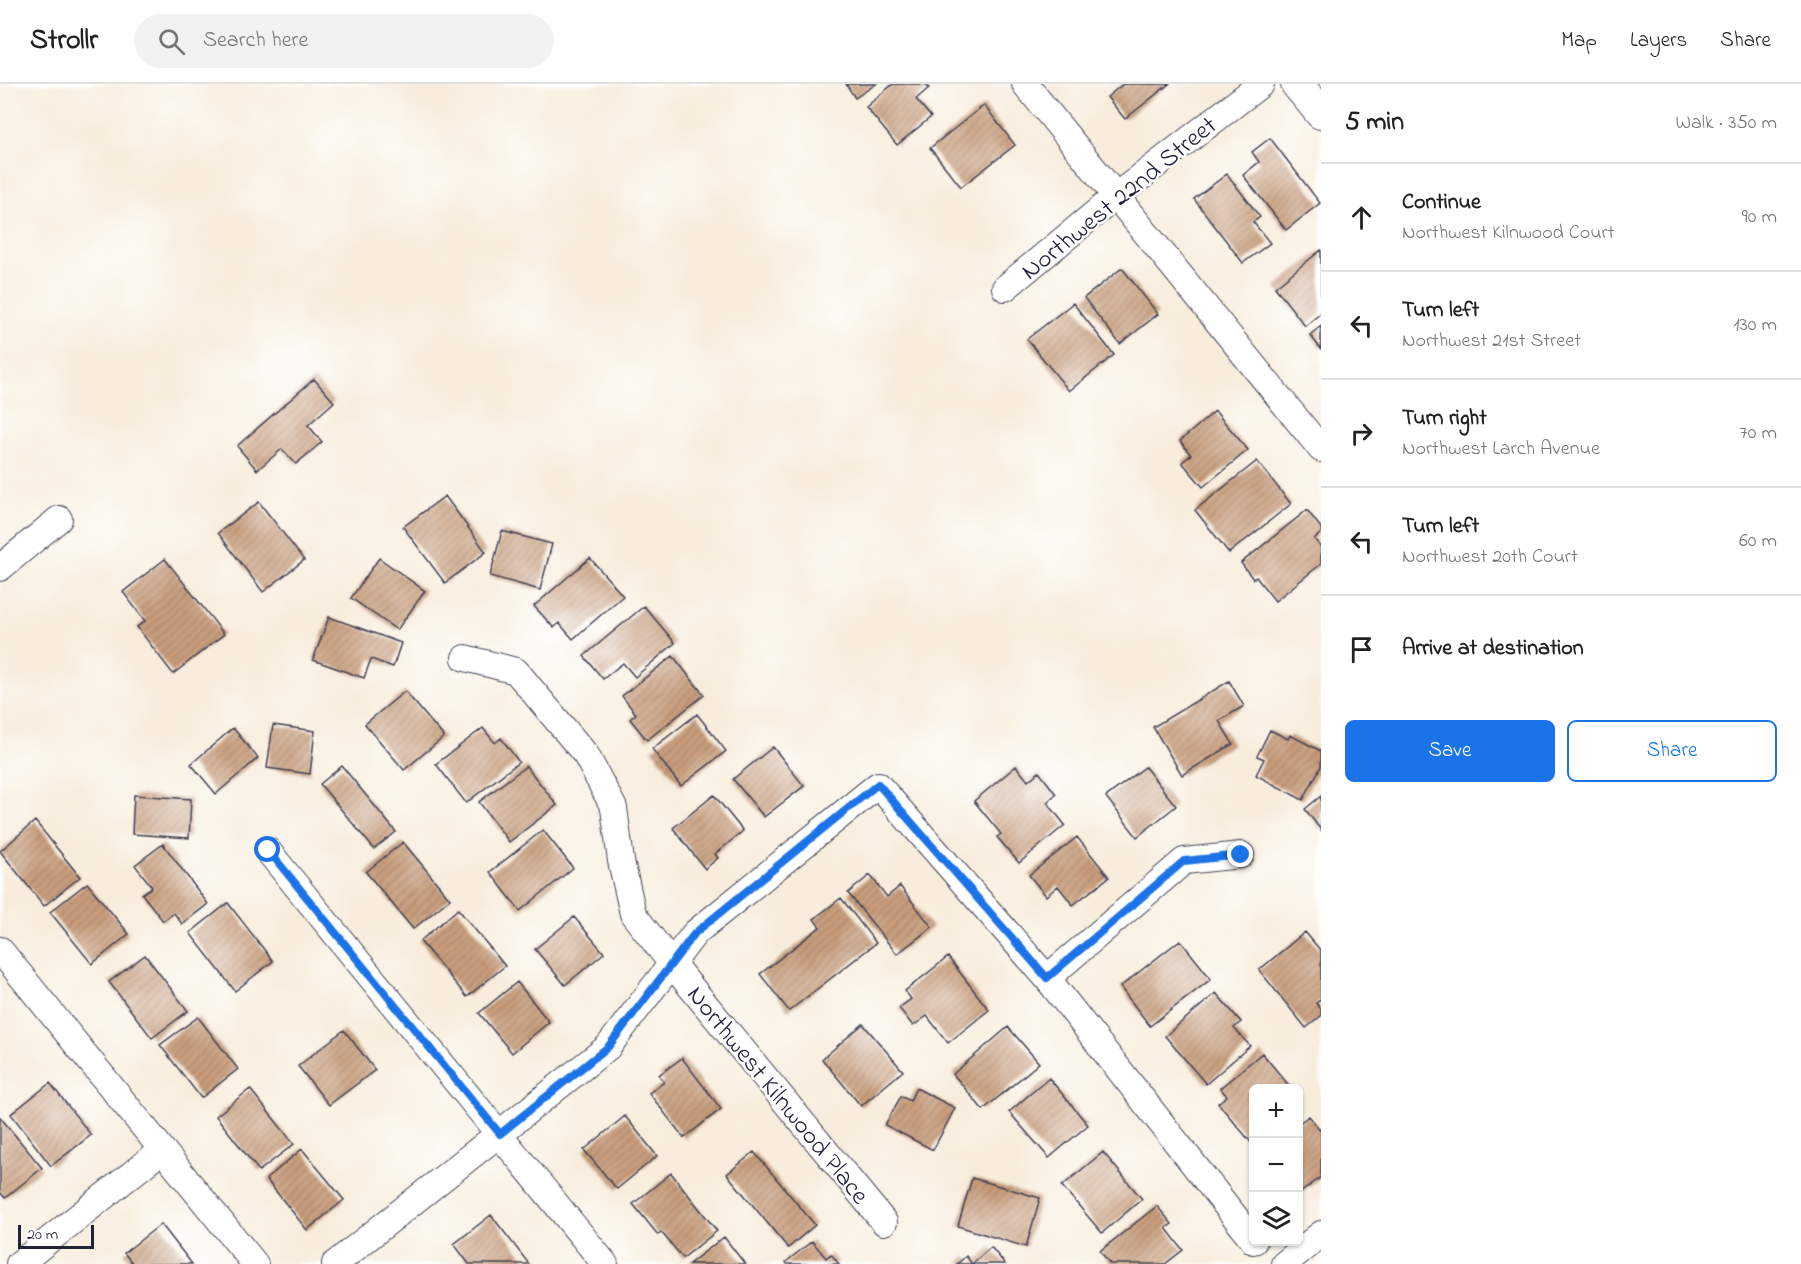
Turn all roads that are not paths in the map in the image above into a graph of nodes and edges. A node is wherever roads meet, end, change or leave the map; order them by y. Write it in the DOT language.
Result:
graph roads {
  1 [pos="1025,84"];
  2 [pos="1261,84"];
  3 [pos="1297,84"];
  4 [pos="1321,113"];
  5 [pos="1116,196"];
  6 [pos="1005,288"];
  7 [pos="1321,449"];
  8 [pos="59,519"];
  9 [pos="0,568"];
  10 [pos="465,658"];
  11 [pos="268,850"];
  12 [pos="1241,855"];
  13 [pos="0,950"];
  14 [pos="672,964"];
  15 [pos="1047,978"];
  16 [pos="500,1134"];
  17 [pos="162,1150"];
  18 [pos="884,1222"];
  19 [pos="1321,1234"];
  20 [pos="1249,1235"];
  21 [pos="1258,1246"];
  22 [pos="19,1264"];
  23 [pos="255,1264"];
  24 [pos="335,1264"];
  25 [pos="605,1264"];
  26 [pos="1271,1264"];
  27 [pos="1284,1264"];
  1 -- 5 [label="street"];
  2 -- 5 [label="street, Northwest 22nd Street"];
  3 -- 4 [label="street"];
  5 -- 6 [label="street, Northwest 22nd Street"];
  5 -- 7 [label="street"];
  8 -- 9 [label="street"];
  10 -- 14 [label="street, Northwest Kilnwood Place"];
  11 -- 16 [label="street"];
  12 -- 15 [label="street"];
  13 -- 17 [label="street"];
  14 -- 15 [label="street"];
  14 -- 16 [label="street"];
  14 -- 18 [label="street, Northwest Kilnwood Place"];
  15 -- 20 [label="street"];
  16 -- 24 [label="street"];
  16 -- 25 [label="street"];
  17 -- 22 [label="street"];
  17 -- 23 [label="street"];
  19 -- 27 [label="street"];
  21 -- 26 [label="street"];
}
